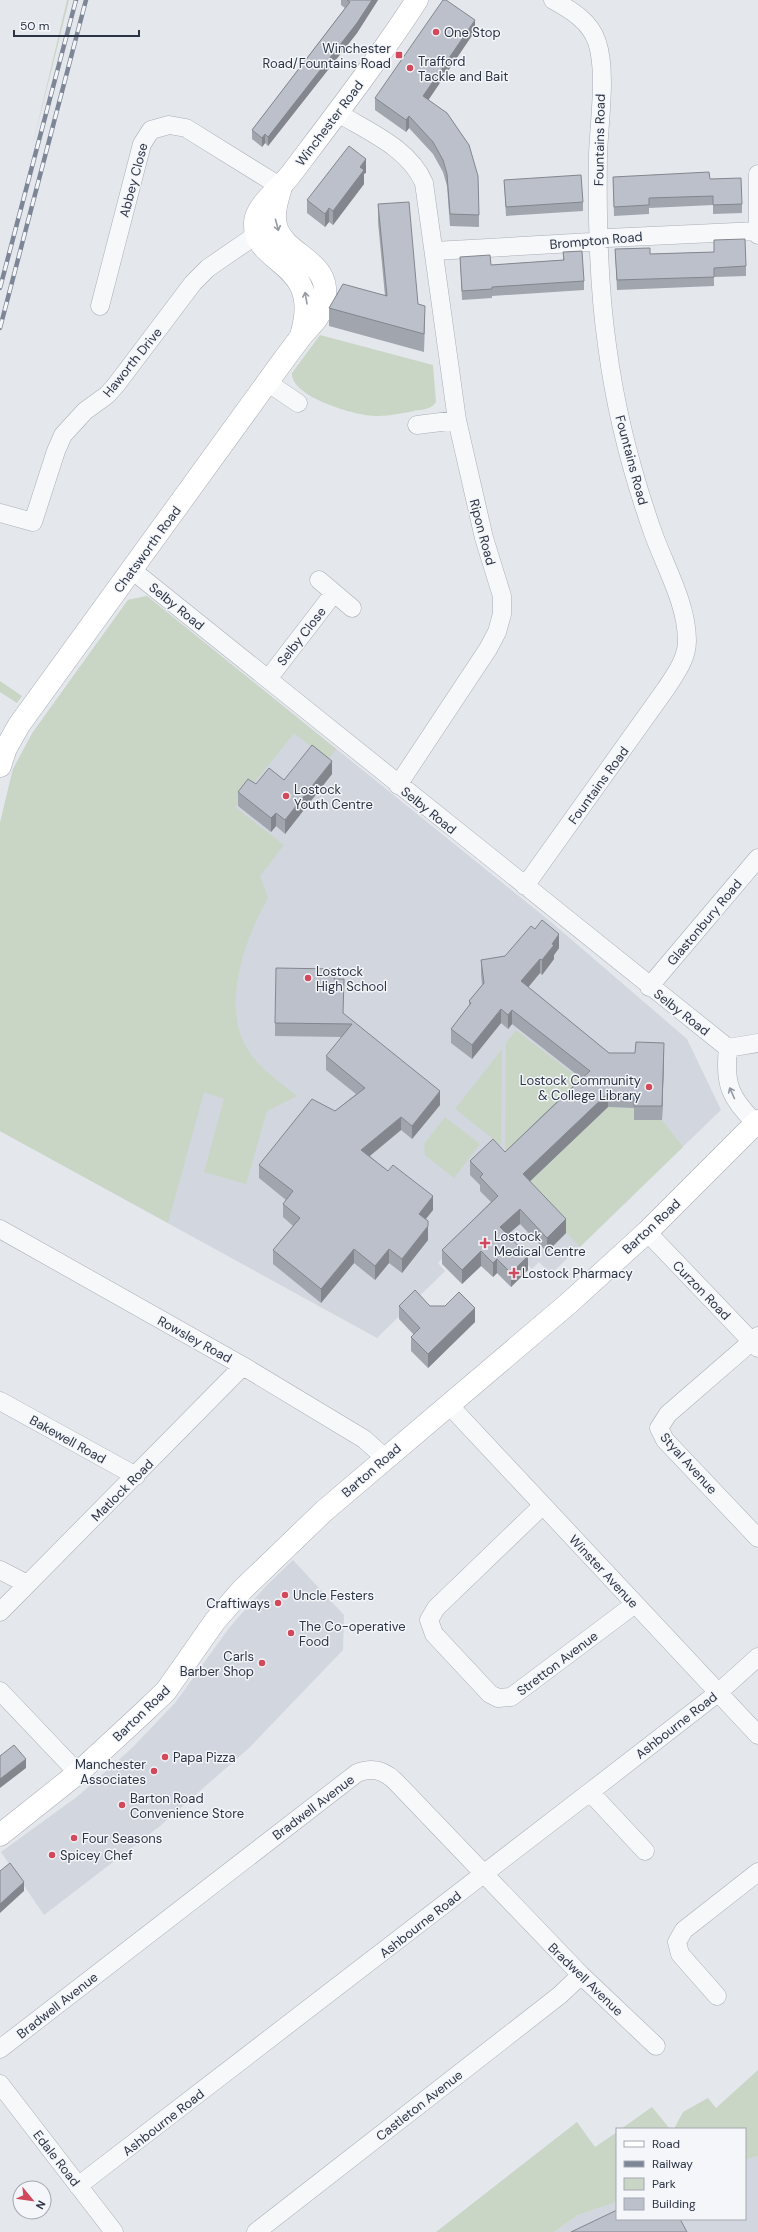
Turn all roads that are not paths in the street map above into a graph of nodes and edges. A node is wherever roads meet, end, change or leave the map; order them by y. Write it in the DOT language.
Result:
graph roads {
  1 [pos="418,0"];
  2 [pos="553,0"];
  3 [pos="338,113"];
  4 [pos="758,174"];
  5 [pos="281,187"];
  6 [pos="758,231"];
  7 [pos="256,235"];
  8 [pos="758,235"];
  9 [pos="599,240"];
  10 [pos="434,251"];
  11 [pos="100,306"];
  12 [pos="301,336"];
  13 [pos="267,382"];
  14 [pos="298,403"];
  15 [pos="457,420"];
  16 [pos="418,426"];
  17 [pos="0,513"];
  18 [pos="132,570"];
  19 [pos="320,580"];
  20 [pos="334,593"];
  21 [pos="352,608"];
  22 [pos="268,680"];
  23 [pos="0,766"];
  24 [pos="398,785"];
  25 [pos="758,858"];
  26 [pos="525,886"];
  27 [pos="649,987"];
  28 [pos="758,1043"];
  29 [pos="728,1048"];
  30 [pos="757,1122"];
  31 [pos="0,1229"];
  32 [pos="647,1232"];
  33 [pos="756,1342"];
  34 [pos="243,1366"];
  35 [pos="0,1401"];
  36 [pos="450,1406"];
  37 [pos="384,1458"];
  38 [pos="136,1476"];
  39 [pos="542,1506"];
  40 [pos="758,1538"];
  41 [pos="0,1570"];
  42 [pos="27,1584"];
  43 [pos="635,1604"];
  44 [pos="0,1612"];
  45 [pos="758,1657"];
  46 [pos="0,1691"];
  47 [pos="718,1692"];
  48 [pos="758,1735"];
  49 [pos="78,1773"];
  50 [pos="590,1792"];
  51 [pos="0,1836"];
  52 [pos="645,1850"];
  53 [pos="758,1872"];
  54 [pos="484,1875"];
  55 [pos="581,1975"];
  56 [pos="717,1996"];
  57 [pos="656,2046"];
  58 [pos="0,2049"];
  59 [pos="0,2084"];
  60 [pos="78,2186"];
  61 [pos="114,2232"];
  62 [pos="256,2232"];
  1 -- 3 [label="street, Winchester Road"];
  2 -- 9 [label="street, Fountains Road"];
  3 -- 5 [label="street, Winchester Road"];
  3 -- 10 [label="street, Ripon Road"];
  4 -- 6 [label="street"];
  5 -- 7 [label="street"];
  5 -- 11 [label="street, Abbey Close"];
  5 -- 12 [label="street, Chatsworth Road, one-way"];
  6 -- 8 [label="street"];
  6 -- 9 [label="street, Brompton Road"];
  12 -- 7 [label="street, Chatsworth Road, one-way"];
  7 -- 17 [label="street, Haworth Drive"];
  9 -- 10 [label="street, Brompton Road"];
  9 -- 26 [label="street, Fountains Road"];
  10 -- 15 [label="street, Ripon Road"];
  12 -- 13 [label="street, Chatsworth Road"];
  13 -- 14 [label="street"];
  13 -- 18 [label="street, Chatsworth Road"];
  15 -- 16 [label="street"];
  15 -- 24 [label="street, Ripon Road"];
  18 -- 22 [label="street, Selby Road"];
  18 -- 23 [label="street, Chatsworth Road"];
  19 -- 20 [label="street, Selby Close"];
  20 -- 21 [label="street, Selby Close"];
  20 -- 22 [label="street, Selby Close"];
  22 -- 24 [label="street, Selby Road"];
  24 -- 26 [label="street, Selby Road"];
  25 -- 27 [label="street, Glastonbury Road"];
  26 -- 27 [label="street, Selby Road"];
  27 -- 29 [label="street, Selby Road"];
  28 -- 29 [label="street"];
  30 -- 29 [label="street, one-way"];
  30 -- 32 [label="street, Barton Road"];
  31 -- 34 [label="street, Rowsley Road"];
  32 -- 33 [label="street, Curzon Road"];
  32 -- 36 [label="street, Barton Road"];
  33 -- 40 [label="street, Styal Avenue"];
  34 -- 37 [label="street, Rowsley Road"];
  34 -- 38 [label="street, Matlock Road"];
  35 -- 38 [label="street, Bakewell Road"];
  36 -- 37 [label="street, Barton Road"];
  36 -- 39 [label="street, Winster Avenue"];
  37 -- 49 [label="street, Barton Road"];
  38 -- 42 [label="street, Matlock Road"];
  39 -- 43 [label="street, Winster Avenue"];
  39 -- 43 [label="street, Stretton Avenue"];
  41 -- 42 [label="street"];
  42 -- 44 [label="street, Matlock Road"];
  43 -- 47 [label="street, Winster Avenue"];
  45 -- 47 [label="street, Ashbourne Road"];
  46 -- 49 [label="street"];
  47 -- 48 [label="street, Winster Avenue"];
  47 -- 50 [label="street, Ashbourne Road"];
  49 -- 51 [label="street, Barton Road"];
  50 -- 52 [label="street"];
  50 -- 54 [label="street, Ashbourne Road"];
  53 -- 56 [label="street"];
  54 -- 55 [label="street, Bradwell Avenue"];
  54 -- 58 [label="street, Bradwell Avenue"];
  54 -- 60 [label="street, Ashbourne Road"];
  55 -- 57 [label="street, Bradwell Avenue"];
  55 -- 62 [label="street, Castleton Avenue"];
  59 -- 60 [label="street, Edale Road"];
  60 -- 61 [label="street, Edale Road"];
}
